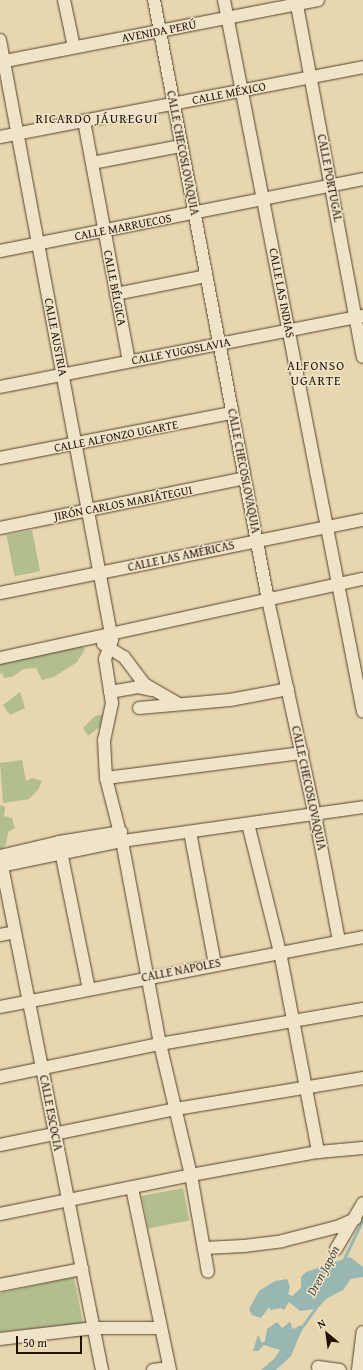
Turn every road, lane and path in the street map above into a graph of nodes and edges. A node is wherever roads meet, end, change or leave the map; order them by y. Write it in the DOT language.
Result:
graph roads {
  1 [pos="64,0"];
  2 [pos="154,0"];
  3 [pos="224,0"];
  4 [pos="318,0"];
  5 [pos="297,2"];
  6 [pos="228,18"];
  7 [pos="159,30"];
  8 [pos="0,40"];
  9 [pos="74,47"];
  10 [pos="2,61"];
  11 [pos="363,67"];
  12 [pos="311,77"];
  13 [pos="242,90"];
  14 [pos="173,103"];
  15 [pos="84,121"];
  16 [pos="18,134"];
  17 [pos="0,137"];
  18 [pos="182,146"];
  19 [pos="92,163"];
  20 [pos="363,179"];
  21 [pos="331,186"];
  22 [pos="264,199"];
  23 [pos="194,213"];
  24 [pos="104,230"];
  25 [pos="38,243"];
  26 [pos="0,251"];
  27 [pos="206,276"];
  28 [pos="116,294"];
  29 [pos="359,316"];
  30 [pos="289,330"];
  31 [pos="219,344"];
  32 [pos="363,357"];
  33 [pos="129,361"];
  34 [pos="63,374"];
  35 [pos="0,386"];
  36 [pos="232,413"];
  37 [pos="76,444"];
  38 [pos="0,458"];
  39 [pos="245,478"];
  40 [pos="88,510"];
  41 [pos="363,520"];
  42 [pos="326,526"];
  43 [pos="0,528"];
  44 [pos="257,540"];
  45 [pos="100,572"];
  46 [pos="363,579"];
  47 [pos="340,585"];
  48 [pos="0,593"];
  49 [pos="268,600"];
  50 [pos="110,640"];
  51 [pos="0,658"];
  52 [pos="288,689"];
  53 [pos="152,690"];
  54 [pos="110,692"];
  55 [pos="178,704"];
  56 [pos="139,708"];
  57 [pos="363,712"];
  58 [pos="302,753"];
  59 [pos="106,778"];
  60 [pos="363,807"];
  61 [pos="315,815"];
  62 [pos="248,824"];
  63 [pos="190,832"];
  64 [pos="122,837"];
  65 [pos="60,847"];
  66 [pos="0,861"];
  67 [pos="15,932"];
  68 [pos="0,935"];
  69 [pos="363,937"];
  70 [pos="339,941"];
  71 [pos="280,952"];
  72 [pos="215,964"];
  73 [pos="148,976"];
  74 [pos="89,988"];
  75 [pos="29,1001"];
  76 [pos="0,1007"];
  77 [pos="363,1009"];
  78 [pos="294,1021"];
  79 [pos="160,1044"];
  80 [pos="42,1069"];
  81 [pos="0,1077"];
  82 [pos="363,1078"];
  83 [pos="306,1088"];
  84 [pos="176,1109"];
  85 [pos="56,1136"];
  86 [pos="0,1146"];
  87 [pos="363,1148"];
  88 [pos="318,1152"];
  89 [pos="191,1175"];
  90 [pos="132,1188"];
  91 [pos="69,1202"];
  92 [pos="363,1203"];
  93 [pos="0,1214"];
  94 [pos="355,1219"];
  95 [pos="204,1248"];
  96 [pos="336,1249"];
  97 [pos="82,1269"];
  98 [pos="208,1272"];
  99 [pos="0,1285"];
  100 [pos="94,1328"];
  101 [pos="159,1328"];
  102 [pos="363,1332"];
  103 [pos="0,1339"];
  104 [pos="318,1367"];
  105 [pos="169,1369"];
  106 [pos="102,1370"];
  107 [pos="153,1370"];
  108 [pos="340,1370"];
  109 [pos="358,1370"];
  1 -- 9 [label="street"];
  2 -- 7 [label="street, CALLE CHECOSLOVAQUIA"];
  3 -- 6 [label="street, CALLE LAS INDIAS"];
  4 -- 5 [label="street, AVENIDA PERÚ"];
  5 -- 6 [label="street, AVENIDA PERÚ"];
  5 -- 12 [label="street, CALLE PORTUGAL"];
  6 -- 7 [label="street, AVENIDA PERÚ"];
  6 -- 13 [label="street, CALLE LAS INDIAS"];
  7 -- 9 [label="street, AVENIDA PERÚ"];
  7 -- 14 [label="street, CALLE CHECOSLOVAQUIA"];
  8 -- 10 [label="street, CALLE AUSTRIA"];
  9 -- 10 [label="street, AVENIDA PERÚ"];
  10 -- 16 [label="street, CALLE AUSTRIA"];
  11 -- 12 [label="street, CALLE MÉXICO"];
  12 -- 13 [label="street, CALLE MÉXICO"];
  12 -- 21 [label="street, CALLE PORTUGAL"];
  13 -- 14 [label="street, CALLE MÉXICO"];
  13 -- 22 [label="street, CALLE LAS INDIAS"];
  14 -- 15 [label="street, CALLE MÉXICO"];
  14 -- 18 [label="street, CALLE CHECOSLOVAQUIA"];
  15 -- 16 [label="street, CALLE MÉXICO"];
  15 -- 19 [label="street, CALLE BÉLGICA"];
  16 -- 17 [label="street, CALLE MÉXICO"];
  16 -- 25 [label="street, CALLE AUSTRIA"];
  18 -- 19 [label="street"];
  18 -- 23 [label="street, CALLE CHECOSLOVAQUIA"];
  19 -- 24 [label="street, CALLE BÉLGICA"];
  20 -- 21 [label="street, CALLE MARRUECOS"];
  21 -- 22 [label="street, CALLE MARRUECOS"];
  21 -- 29 [label="street, CALLE PORTUGAL"];
  22 -- 23 [label="street, CALLE MARRUECOS"];
  22 -- 30 [label="street, CALLE LAS INDIAS"];
  23 -- 24 [label="street, CALLE MARRUECOS"];
  23 -- 27 [label="street, CALLE CHECOSLOVAQUIA"];
  24 -- 25 [label="street, CALLE MARRUECOS"];
  24 -- 28 [label="street, CALLE BÉLGICA"];
  25 -- 26 [label="street, CALLE MARRUECOS"];
  25 -- 34 [label="street, CALLE AUSTRIA"];
  27 -- 28 [label="street"];
  27 -- 31 [label="street, CALLE CHECOSLOVAQUIA"];
  28 -- 33 [label="street, CALLE BÉLGICA"];
  29 -- 30 [label="street, CALLE YUGOSLAVIA"];
  29 -- 32 [label="street, CALLE PORTUGAL"];
  30 -- 31 [label="street, CALLE YUGOSLAVIA"];
  30 -- 42 [label="street, CALLE LAS INDIAS"];
  31 -- 33 [label="street, CALLE YUGOSLAVIA"];
  31 -- 36 [label="street, CALLE CHECOSLOVAQUIA"];
  33 -- 34 [label="street, CALLE YUGOSLAVIA"];
  34 -- 35 [label="street, CALLE YUGOSLAVIA"];
  34 -- 37 [label="street, CALLE AUSTRIA"];
  36 -- 37 [label="street, CALLE ALFONZO UGARTE"];
  36 -- 39 [label="street, CALLE CHECOSLOVAQUIA"];
  37 -- 38 [label="street, CALLE ALFONZO UGARTE"];
  37 -- 40 [label="street, CALLE AUSTRIA"];
  39 -- 40 [label="street, JIRÓN CARLOS MARIÁTEGUI"];
  39 -- 44 [label="street, CALLE CHECOSLOVAQUIA"];
  40 -- 43 [label="street, JIRÓN CARLOS MARIÁTEGUI"];
  40 -- 45 [label="street, CALLE AUSTRIA"];
  41 -- 42 [label="street, CALLE LAS AMÉRICAS"];
  42 -- 44 [label="street, CALLE LAS AMÉRICAS"];
  42 -- 47 [label="street, CALLE LAS INDIAS"];
  44 -- 45 [label="street, CALLE LAS AMÉRICAS"];
  44 -- 49 [label="street, CALLE CHECOSLOVAQUIA"];
  45 -- 48 [label="street, CALLE LAS AMÉRICAS"];
  45 -- 50 [label="street, CALLE AUSTRIA"];
  46 -- 47 [label="street"];
  47 -- 49 [label="street"];
  47 -- 57 [label="street, CALLE LAS INDIAS"];
  49 -- 50 [label="street"];
  49 -- 52 [label="street, CALLE CHECOSLOVAQUIA"];
  50 -- 51 [label="street"];
  50 -- 53 [label="street"];
  50 -- 54 [label="street, CALLE AUSTRIA"];
  52 -- 55 [label="street"];
  52 -- 58 [label="street, CALLE CHECOSLOVAQUIA"];
  53 -- 54 [label="street"];
  53 -- 55 [label="street"];
  54 -- 59 [label="street, CALLE AUSTRIA"];
  55 -- 56 [label="street"];
  58 -- 59 [label="street"];
  58 -- 61 [label="street, CALLE CHECOSLOVAQUIA"];
  59 -- 64 [label="street, CALLE AUSTRIA"];
  60 -- 61 [label="street"];
  61 -- 62 [label="street"];
  61 -- 70 [label="street, CALLE CHECOSLOVAQUIA"];
  62 -- 63 [label="street"];
  62 -- 71 [label="street"];
  63 -- 64 [label="street"];
  63 -- 72 [label="street"];
  64 -- 65 [label="street"];
  64 -- 73 [label="street, CALLE AUSTRIA"];
  65 -- 66 [label="street"];
  65 -- 74 [label="street"];
  66 -- 67 [label="street, CALLE ESCOCIA"];
  67 -- 68 [label="street"];
  67 -- 75 [label="street, CALLE ESCOCIA"];
  69 -- 70 [label="street, CALLE NAPOLES"];
  70 -- 71 [label="street, CALLE NAPOLES"];
  71 -- 72 [label="street, CALLE NAPOLES"];
  71 -- 78 [label="street"];
  72 -- 73 [label="street, CALLE NAPOLES"];
  73 -- 74 [label="street, CALLE NAPOLES"];
  73 -- 79 [label="street, CALLE AUSTRIA"];
  74 -- 75 [label="street, CALLE NAPOLES"];
  75 -- 76 [label="street, CALLE NAPOLES"];
  75 -- 80 [label="street, CALLE ESCOCIA"];
  77 -- 78 [label="street"];
  78 -- 79 [label="street"];
  78 -- 83 [label="street"];
  79 -- 80 [label="street"];
  79 -- 84 [label="street, CALLE AUSTRIA"];
  80 -- 81 [label="street"];
  80 -- 85 [label="street, CALLE ESCOCIA"];
  82 -- 83 [label="street"];
  83 -- 84 [label="street"];
  83 -- 88 [label="street"];
  84 -- 85 [label="street"];
  84 -- 89 [label="street, CALLE AUSTRIA"];
  85 -- 86 [label="street"];
  85 -- 91 [label="street, CALLE ESCOCIA"];
  87 -- 88 [label="street"];
  88 -- 89 [label="street"];
  89 -- 90 [label="street"];
  89 -- 95 [label="street, CALLE AUSTRIA"];
  90 -- 91 [label="street"];
  90 -- 101 [label="street"];
  91 -- 93 [label="street"];
  91 -- 97 [label="street, CALLE ESCOCIA"];
  92 -- 94 [label="street"];
  94 -- 95 [label="street"];
  94 -- 96 [label="street"];
  95 -- 98 [label="street, CALLE AUSTRIA"];
  97 -- 99 [label="street"];
  97 -- 100 [label="street, CALLE ESCOCIA"];
  100 -- 101 [label="street"];
  100 -- 103 [label="street"];
  100 -- 106 [label="street, CALLE ESCOCIA"];
  101 -- 105 [label="street"];
  102 -- 109 [label="street"];
  104 -- 108 [label="street"];
  105 -- 107 [label="street"];
}
